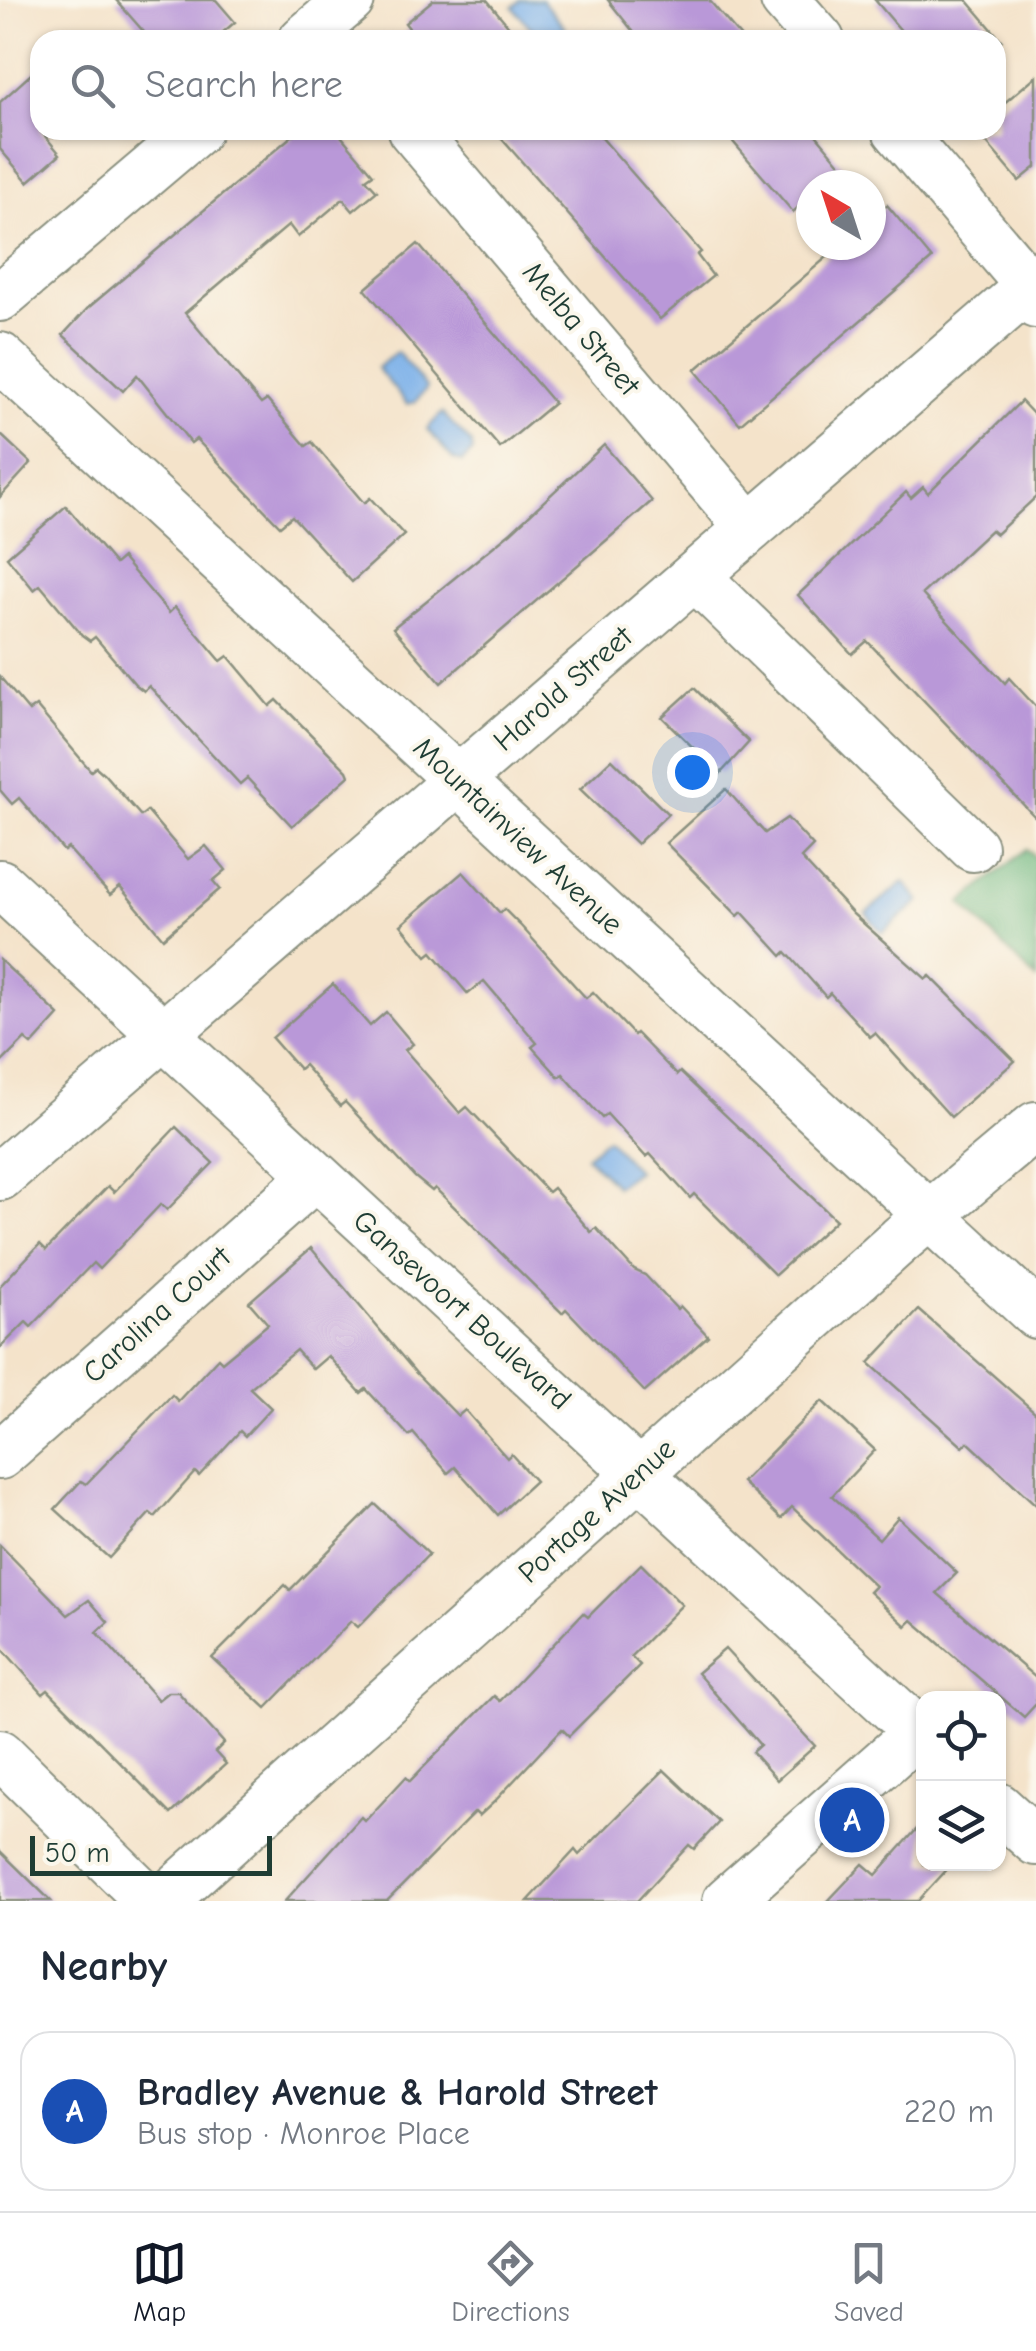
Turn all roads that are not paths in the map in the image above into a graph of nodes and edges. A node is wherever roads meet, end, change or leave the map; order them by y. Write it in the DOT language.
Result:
graph roads {
  1 [pos="785,0"];
  2 [pos="811,30"];
  3 [pos="185,140"];
  4 [pos="420,140"];
  5 [pos="906,140"];
  6 [pos="1034,290"];
  7 [pos="0,297"];
  8 [pos="0,357"];
  9 [pos="750,528"];
  10 [pos="695,576"];
  11 [pos="457,780"];
  12 [pos="972,847"];
  13 [pos="0,884"];
  14 [pos="165,1034"];
  15 [pos="1036,1126"];
  16 [pos="0,1176"];
  17 [pos="315,1176"];
  18 [pos="928,1215"];
  19 [pos="1036,1314"];
  20 [pos="0,1455"];
  21 [pos="640,1473"];
  22 [pos="916,1730"];
  23 [pos="916,1739"];
  24 [pos="0,1754"];
  25 [pos="1006,1813"];
  26 [pos="1036,1841"];
  27 [pos="150,1901"];
  28 [pos="163,1901"];
  29 [pos="728,1901"];
  1 -- 2 [label="street"];
  3 -- 7 [label="street"];
  4 -- 9 [label="street, Melba Street"];
  5 -- 6 [label="street"];
  6 -- 9 [label="street, Harold Street"];
  8 -- 11 [label="street, Mountainview Avenue"];
  9 -- 10 [label="street, Harold Street"];
  10 -- 11 [label="street, Harold Street"];
  10 -- 12 [label="street"];
  11 -- 14 [label="street, Harold Street"];
  11 -- 18 [label="street, Mountainview Avenue"];
  13 -- 14 [label="street, Gansevoort Boulevard"];
  14 -- 16 [label="street, Harold Street"];
  14 -- 17 [label="street, Gansevoort Boulevard"];
  15 -- 18 [label="street, Portage Avenue"];
  17 -- 20 [label="street, Carolina Court"];
  17 -- 21 [label="street, Gansevoort Boulevard"];
  18 -- 19 [label="street, Mountainview Avenue"];
  18 -- 21 [label="street, Portage Avenue"];
  21 -- 22 [label="street, Gansevoort Boulevard"];
  21 -- 28 [label="street, Portage Avenue"];
  23 -- 29 [label="street"];
  24 -- 27 [label="street"];
  25 -- 26 [label="street"];
}
